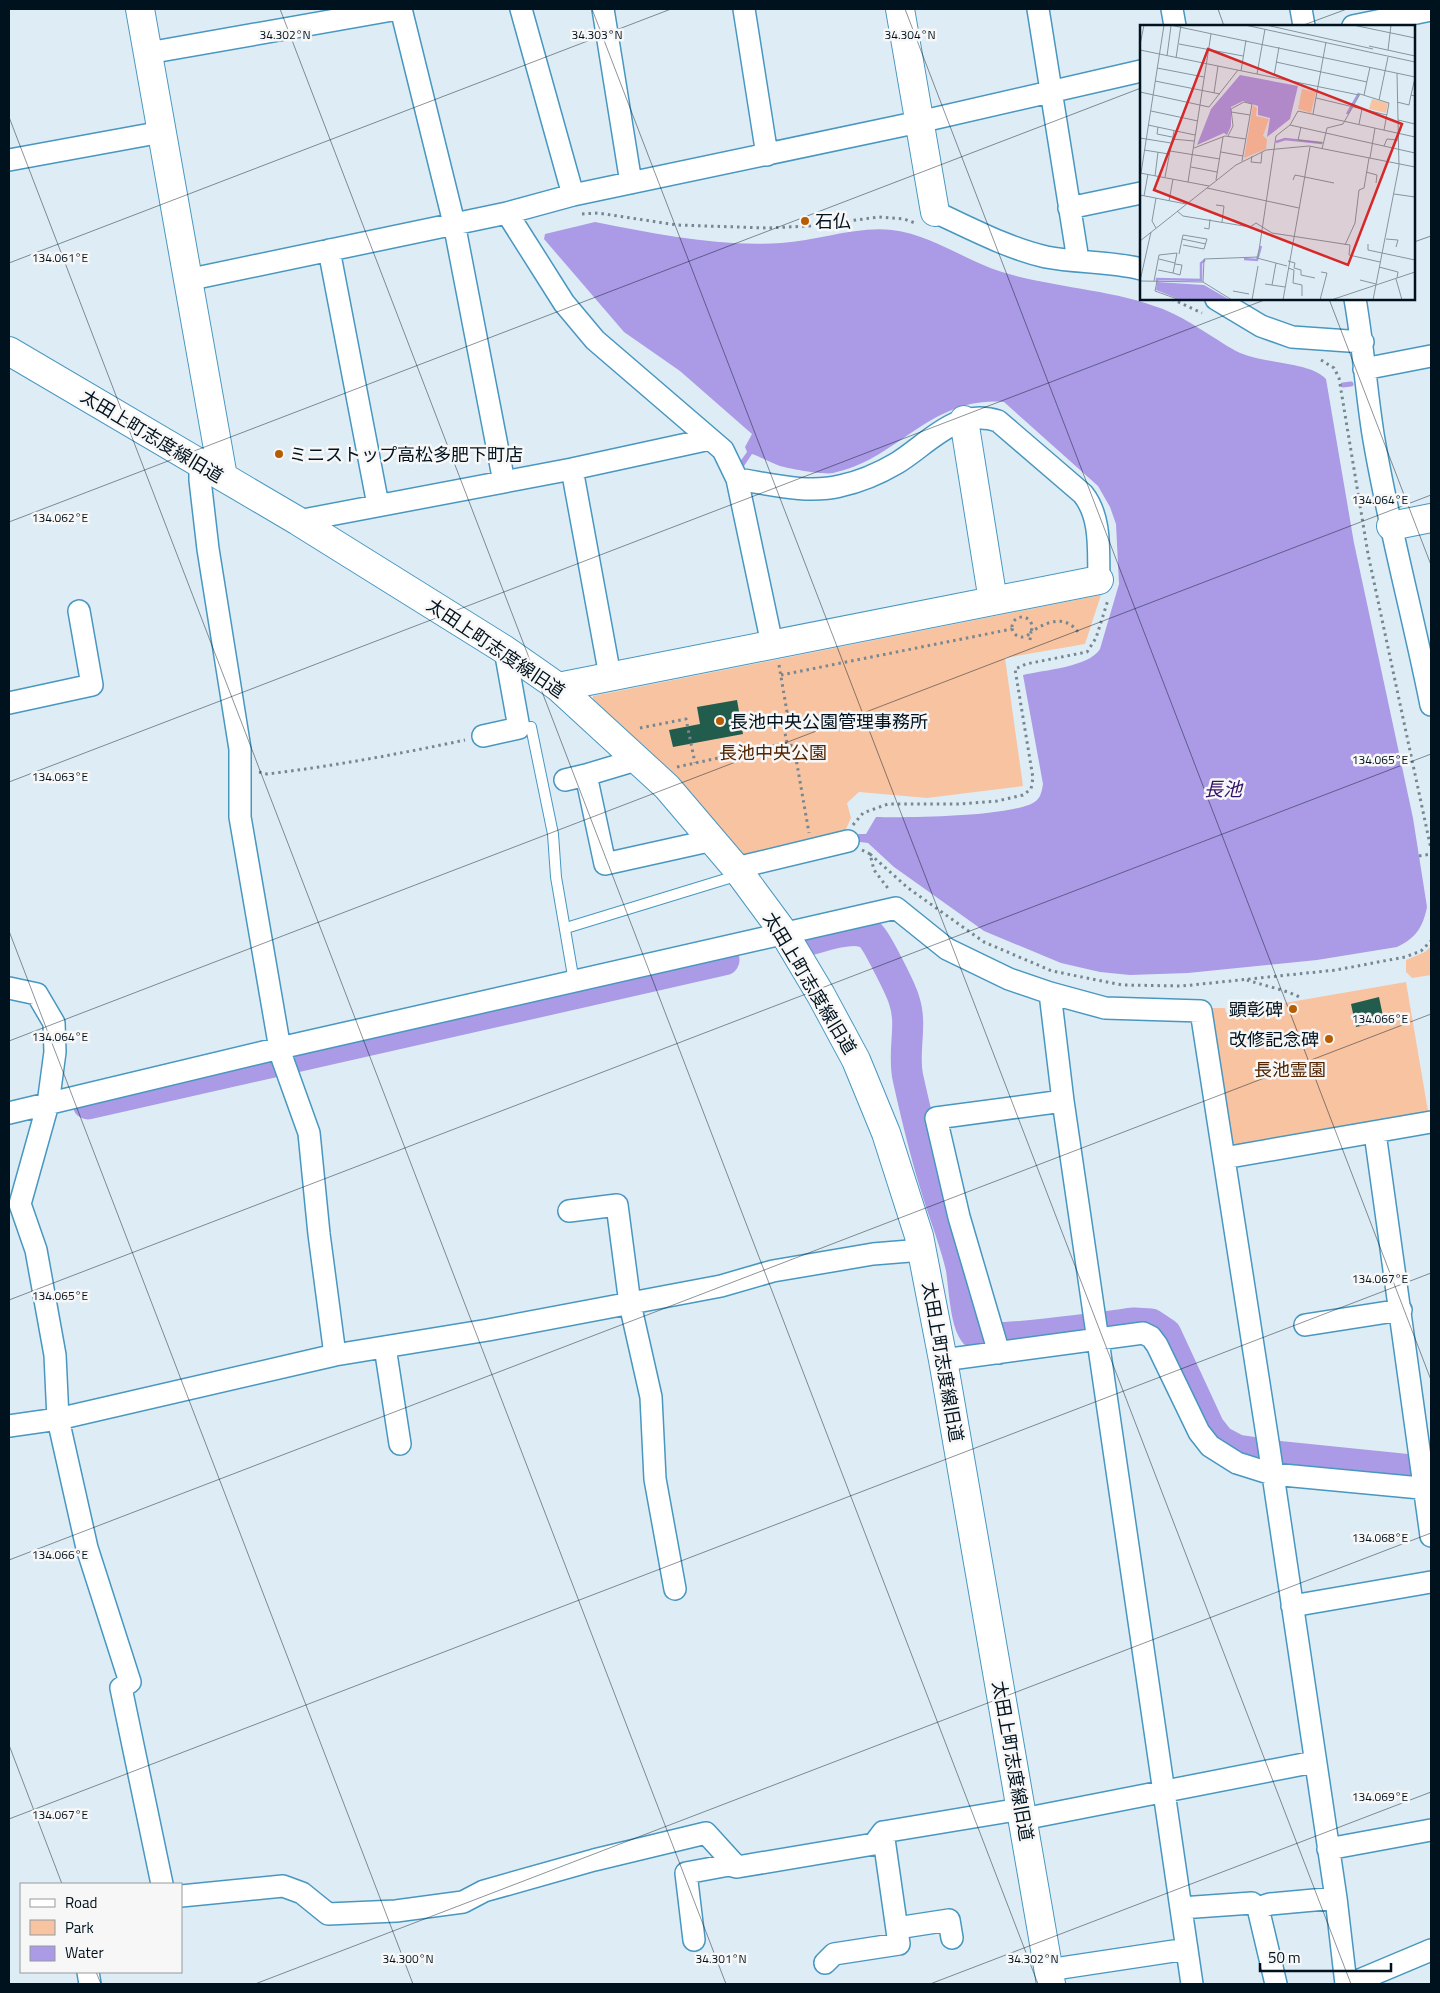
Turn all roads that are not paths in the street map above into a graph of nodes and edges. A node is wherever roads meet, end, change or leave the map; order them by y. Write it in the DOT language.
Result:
graph roads {
  1 [pos="140,9"];
  2 [pos="400,9"];
  3 [pos="521,9"];
  4 [pos="603,9"];
  5 [pos="744,9"];
  6 [pos="900,9"];
  7 [pos="1038,9"];
  8 [pos="1172,9"];
  9 [pos="1301,9"];
  10 [pos="375,10"];
  11 [pos="1431,10"];
  12 [pos="1175,25"];
  13 [pos="1304,25"];
  14 [pos="1358,25"];
  15 [pos="148,53"];
  16 [pos="1140,71"];
  17 [pos="1052,90"];
  18 [pos="919,122"];
  19 [pos="162,132"];
  20 [pos="768,155"];
  21 [pos="9,160"];
  22 [pos="631,184"];
  23 [pos="1140,193"];
  24 [pos="576,205"];
  25 [pos="1069,208"];
  26 [pos="507,214"];
  27 [pos="928,219"];
  28 [pos="454,224"];
  29 [pos="329,250"];
  30 [pos="1078,260"];
  31 [pos="1140,269"];
  32 [pos="187,280"];
  33 [pos="1355,300"];
  34 [pos="1209,306"];
  35 [pos="1363,342"];
  36 [pos="9,351"];
  37 [pos="1431,356"];
  38 [pos="1364,369"];
  39 [pos="964,420"];
  40 [pos="710,439"];
  41 [pos="572,469"];
  42 [pos="211,471"];
  43 [pos="737,479"];
  44 [pos="504,482"];
  45 [pos="378,505"];
  46 [pos="1431,518"];
  47 [pos="298,521"];
  48 [pos="1391,526"];
  49 [pos="1104,587"];
  50 [pos="993,601"];
  51 [pos="79,611"];
  52 [pos="506,650"];
  53 [pos="775,652"];
  54 [pos="610,676"];
  55 [pos="1429,681"];
  56 [pos="558,687"];
  57 [pos="9,703"];
  58 [pos="1431,705"];
  59 [pos="519,728"];
  60 [pos="483,736"];
  61 [pos="636,760"];
  62 [pos="586,775"];
  63 [pos="565,780"];
  64 [pos="713,840"];
  65 [pos="848,841"];
  66 [pos="739,871"];
  67 [pos="566,928"];
  68 [pos="784,933"];
  69 [pos="574,982"];
  70 [pos="9,988"];
  71 [pos="1050,994"];
  72 [pos="282,1057"];
  73 [pos="1063,1101"];
  74 [pos="48,1104"];
  75 [pos="9,1113"];
  76 [pos="1431,1122"];
  77 [pos="1375,1133"];
  78 [pos="1224,1158"];
  79 [pos="569,1211"];
  80 [pos="922,1250"];
  81 [pos="630,1304"];
  82 [pos="1401,1310"];
  83 [pos="1305,1325"];
  84 [pos="1097,1330"];
  85 [pos="996,1343"];
  86 [pos="385,1347"];
  87 [pos="335,1355"];
  88 [pos="943,1360"];
  89 [pos="58,1419"];
  90 [pos="9,1426"];
  91 [pos="400,1444"];
  92 [pos="1270,1461"];
  93 [pos="1425,1479"];
  94 [pos="1431,1536"];
  95 [pos="1431,1582"];
  96 [pos="675,1588"];
  97 [pos="1292,1606"];
  98 [pos="1314,1762"];
  99 [pos="1165,1791"];
  100 [pos="1022,1814"];
  101 [pos="1431,1830"];
  102 [pos="883,1832"];
  103 [pos="1328,1849"];
  104 [pos="738,1867"];
  105 [pos="162,1883"];
  106 [pos="182,1896"];
  107 [pos="1336,1898"];
  108 [pos="1181,1908"];
  109 [pos="1258,1908"];
  110 [pos="897,1928"];
  111 [pos="952,1938"];
  112 [pos="694,1940"];
  113 [pos="1187,1949"];
  114 [pos="1431,1950"];
  115 [pos="825,1963"];
  116 [pos="1050,1977"];
  117 [pos="1192,1984"];
  118 [pos="1276,1984"];
  119 [pos="1348,1984"];
  1 -- 15 [label="street"];
  2 -- 10 [label="street"];
  2 -- 28 [label="street"];
  3 -- 24 [label="street"];
  4 -- 22 [label="street"];
  5 -- 20 [label="street"];
  6 -- 18 [label="street"];
  7 -- 17 [label="street"];
  8 -- 12 [label="street"];
  9 -- 13 [label="street"];
  10 -- 15 [label="street"];
  11 -- 14 [label="street"];
  15 -- 19 [label="street"];
  16 -- 17 [label="street"];
  17 -- 18 [label="street"];
  17 -- 25 [label="street"];
  18 -- 20 [label="street"];
  18 -- 27 [label="street"];
  19 -- 21 [label="street"];
  19 -- 32 [label="street"];
  20 -- 22 [label="street"];
  22 -- 24 [label="street"];
  23 -- 25 [label="street"];
  24 -- 26 [label="street"];
  25 -- 30 [label="street"];
  26 -- 28 [label="street"];
  26 -- 40 [label="street"];
  27 -- 30 [label="street"];
  28 -- 29 [label="street"];
  28 -- 44 [label="street"];
  29 -- 32 [label="street"];
  29 -- 45 [label="street"];
  30 -- 31 [label="street"];
  32 -- 42 [label="street"];
  33 -- 35 [label="street"];
  34 -- 35 [label="street"];
  35 -- 38 [label="street"];
  36 -- 42 [label="street, 太田上町志度線旧道"];
  37 -- 38 [label="street"];
  38 -- 48 [label="street"];
  39 -- 43 [label="street"];
  39 -- 49 [label="street"];
  39 -- 50 [label="street"];
  40 -- 41 [label="street"];
  40 -- 43 [label="street"];
  41 -- 44 [label="street"];
  41 -- 54 [label="street"];
  42 -- 47 [label="street, 太田上町志度線旧道"];
  42 -- 72 [label="street"];
  43 -- 53 [label="street"];
  44 -- 45 [label="street"];
  45 -- 47 [label="street"];
  46 -- 48 [label="street"];
  47 -- 52 [label="street, 太田上町志度線旧道"];
  48 -- 55 [label="street"];
  49 -- 50 [label="street"];
  50 -- 53 [label="street"];
  51 -- 57 [label="street"];
  52 -- 56 [label="street, 太田上町志度線旧道"];
  52 -- 59 [label="street"];
  53 -- 54 [label="street"];
  54 -- 56 [label="street"];
  55 -- 58 [label="street"];
  56 -- 61 [label="street, 太田上町志度線旧道"];
  59 -- 60 [label="street"];
  59 -- 67 [label="lane"];
  61 -- 62 [label="street"];
  61 -- 64 [label="street, 太田上町志度線旧道"];
  62 -- 63 [label="street"];
  62 -- 64 [label="street"];
  64 -- 66 [label="street, 太田上町志度線旧道"];
  65 -- 66 [label="street"];
  66 -- 67 [label="lane"];
  66 -- 68 [label="street, 太田上町志度線旧道"];
  67 -- 69 [label="lane"];
  68 -- 69 [label="street"];
  68 -- 71 [label="street"];
  68 -- 80 [label="street, 太田上町志度線旧道"];
  69 -- 72 [label="street"];
  70 -- 74 [label="street"];
  71 -- 73 [label="street"];
  71 -- 78 [label="street"];
  72 -- 74 [label="street"];
  72 -- 87 [label="street"];
  73 -- 84 [label="street"];
  73 -- 85 [label="street"];
  74 -- 75 [label="street"];
  74 -- 89 [label="street"];
  76 -- 77 [label="street"];
  77 -- 78 [label="street"];
  77 -- 82 [label="street"];
  78 -- 92 [label="street"];
  79 -- 81 [label="street"];
  80 -- 81 [label="street"];
  80 -- 88 [label="street, 太田上町志度線旧道"];
  81 -- 86 [label="street"];
  81 -- 96 [label="street"];
  82 -- 83 [label="street"];
  82 -- 93 [label="street"];
  84 -- 85 [label="street"];
  84 -- 92 [label="street"];
  84 -- 99 [label="street"];
  85 -- 88 [label="street"];
  86 -- 87 [label="street"];
  86 -- 91 [label="street"];
  87 -- 89 [label="street"];
  88 -- 100 [label="street, 太田上町志度線旧道"];
  89 -- 90 [label="street"];
  89 -- 105 [label="street"];
  92 -- 93 [label="street"];
  92 -- 97 [label="street"];
  93 -- 94 [label="street"];
  95 -- 97 [label="street"];
  97 -- 98 [label="street"];
  98 -- 99 [label="street"];
  98 -- 103 [label="street"];
  99 -- 100 [label="street"];
  99 -- 108 [label="street"];
  100 -- 102 [label="street"];
  100 -- 116 [label="street, 太田上町志度線旧道"];
  101 -- 103 [label="street"];
  102 -- 104 [label="street"];
  102 -- 110 [label="street"];
  103 -- 107 [label="street"];
  104 -- 106 [label="street"];
  104 -- 112 [label="street"];
  107 -- 109 [label="street"];
  107 -- 119 [label="street"];
  108 -- 109 [label="street"];
  108 -- 113 [label="street"];
  109 -- 118 [label="street"];
  110 -- 111 [label="street"];
  110 -- 115 [label="street"];
  113 -- 116 [label="street"];
  113 -- 117 [label="street"];
  114 -- 119 [label="street"];
}
